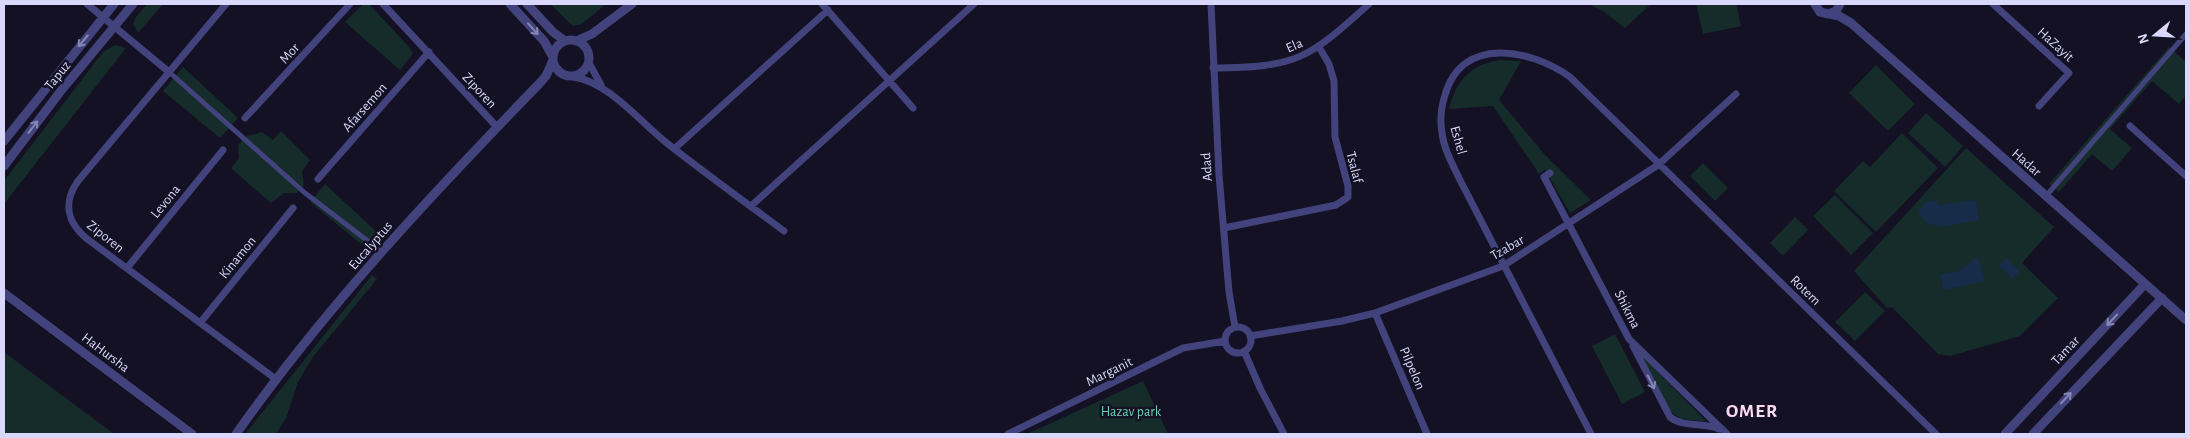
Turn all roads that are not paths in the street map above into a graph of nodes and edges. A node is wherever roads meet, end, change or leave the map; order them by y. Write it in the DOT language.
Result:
graph roads {
  1 [pos="87,4"];
  2 [pos="114,4"];
  3 [pos="133,4"];
  4 [pos="226,4"];
  5 [pos="350,4"];
  6 [pos="383,4"];
  7 [pos="510,4"];
  8 [pos="527,4"];
  9 [pos="632,4"];
  10 [pos="822,4"];
  11 [pos="974,4"];
  12 [pos="1211,4"];
  13 [pos="1369,4"];
  14 [pos="1815,4"];
  15 [pos="1841,4"];
  16 [pos="1993,4"];
  17 [pos="828,10"];
  18 [pos="1830,14"];
  19 [pos="103,17"];
  20 [pos="1851,24"];
  21 [pos="605,25"];
  22 [pos="114,27"];
  23 [pos="2186,34"];
  24 [pos="565,41"];
  25 [pos="576,41"];
  26 [pos="1319,47"];
  27 [pos="429,52"];
  28 [pos="588,53"];
  29 [pos="553,58"];
  30 [pos="589,63"];
  31 [pos="1213,68"];
  32 [pos="169,72"];
  33 [pos="563,75"];
  34 [pos="573,77"];
  35 [pos="889,81"];
  36 [pos="538,85"];
  37 [pos="604,89"];
  38 [pos="1736,94"];
  39 [pos="2040,106"];
  40 [pos="913,108"];
  41 [pos="246,118"];
  42 [pos="2130,126"];
  43 [pos="497,127"];
  44 [pos="4,141"];
  45 [pos="674,149"];
  46 [pos="223,150"];
  47 [pos="1659,164"];
  48 [pos="4,166"];
  49 [pos="1550,173"];
  50 [pos="2186,176"];
  51 [pos="318,179"];
  52 [pos="2046,196"];
  53 [pos="751,206"];
  54 [pos="293,208"];
  55 [pos="1569,223"];
  56 [pos="1224,228"];
  57 [pos="784,231"];
  58 [pos="381,251"];
  59 [pos="1504,265"];
  60 [pos="127,268"];
  61 [pos="2145,284"];
  62 [pos="4,292"];
  63 [pos="2162,298"];
  64 [pos="1375,312"];
  65 [pos="2186,320"];
  66 [pos="200,323"];
  67 [pos="1235,327"];
  68 [pos="1250,336"];
  69 [pos="1629,339"];
  70 [pos="1225,341"];
  71 [pos="1244,351"];
  72 [pos="277,380"];
  73 [pos="1725,433"];
  74 [pos="192,434"];
  75 [pos="236,434"];
  76 [pos="1008,434"];
  77 [pos="1284,434"];
  78 [pos="1427,434"];
  79 [pos="1591,434"];
  80 [pos="1936,434"];
  81 [pos="2005,434"];
  82 [pos="2033,434"];
  1 -- 19 [label="street"];
  2 -- 19 [label="street, Tapuz"];
  3 -- 22 [label="street, Tapuz"];
  4 -- 32 [label="street, Ziporen"];
  5 -- 41 [label="street, Mor"];
  6 -- 27 [label="street, Ziporen"];
  7 -- 29 [label="street, one-way"];
  8 -- 24 [label="street"];
  9 -- 21 [label="street"];
  10 -- 17 [label="street"];
  11 -- 35 [label="street"];
  12 -- 31 [label="street, Adad"];
  13 -- 26 [label="street, Ela"];
  14 -- 18 [label="street, Hadar"];
  15 -- 18 [label="street"];
  15 -- 20 [label="street, Hadar"];
  16 -- 39 [label="street, HaZayit"];
  17 -- 35 [label="street"];
  17 -- 45 [label="street"];
  18 -- 20 [label="street, Hadar"];
  19 -- 22 [label="street"];
  19 -- 44 [label="street, Tapuz, one-way"];
  20 -- 52 [label="street, Hadar"];
  21 -- 25 [label="street"];
  21 -- 28 [label="street"];
  22 -- 32 [label="street"];
  48 -- 22 [label="street, Tapuz, one-way"];
  23 -- 52 [label="street"];
  24 -- 25 [label="street"];
  24 -- 29 [label="street"];
  25 -- 28 [label="street"];
  26 -- 31 [label="street, Ela"];
  26 -- 56 [label="street, Tsalaf"];
  27 -- 43 [label="street, Ziporen"];
  27 -- 51 [label="street, Afarsemon"];
  28 -- 30 [label="street"];
  29 -- 33 [label="street"];
  29 -- 36 [label="street, Eucalyptus"];
  30 -- 34 [label="street"];
  30 -- 37 [label="street"];
  31 -- 56 [label="street, Adad"];
  32 -- 58 [label="street"];
  32 -- 60 [label="street, Ziporen"];
  33 -- 34 [label="street"];
  33 -- 36 [label="street, Eucalyptus"];
  34 -- 37 [label="street"];
  35 -- 40 [label="street"];
  35 -- 53 [label="street"];
  36 -- 43 [label="street, Eucalyptus"];
  37 -- 45 [label="street"];
  38 -- 47 [label="street, Tzabar"];
  42 -- 50 [label="street"];
  43 -- 58 [label="street, Eucalyptus"];
  45 -- 53 [label="street"];
  46 -- 60 [label="street, Levona"];
  47 -- 55 [label="street, Tzabar"];
  47 -- 59 [label="street, Eshel"];
  47 -- 80 [label="street, Rotem"];
  49 -- 55 [label="street, Shikma"];
  52 -- 61 [label="street, Hadar"];
  53 -- 57 [label="street"];
  54 -- 66 [label="street, Kinamon"];
  55 -- 59 [label="street, Tzabar"];
  55 -- 69 [label="street, Shikma"];
  56 -- 67 [label="street, Adad"];
  58 -- 72 [label="street, Eucalyptus"];
  59 -- 64 [label="street, Tzabar"];
  59 -- 79 [label="street, Eshel"];
  60 -- 66 [label="street, Ziporen"];
  61 -- 63 [label="street, Hadar"];
  61 -- 81 [label="street, Tamar, one-way"];
  62 -- 74 [label="street, HaHursha"];
  63 -- 65 [label="street, Hadar"];
  82 -- 63 [label="street, one-way"];
  64 -- 68 [label="street, Tzabar"];
  64 -- 78 [label="street, Pilpelon"];
  66 -- 72 [label="street, Ziporen"];
  67 -- 68 [label="street"];
  67 -- 70 [label="street"];
  68 -- 71 [label="street"];
  69 -- 73 [label="street, Shikma"];
  69 -- 73 [label="street, one-way"];
  70 -- 71 [label="street"];
  70 -- 76 [label="street, Marganit"];
  71 -- 77 [label="street"];
  72 -- 75 [label="street, Eucalyptus"];
}
